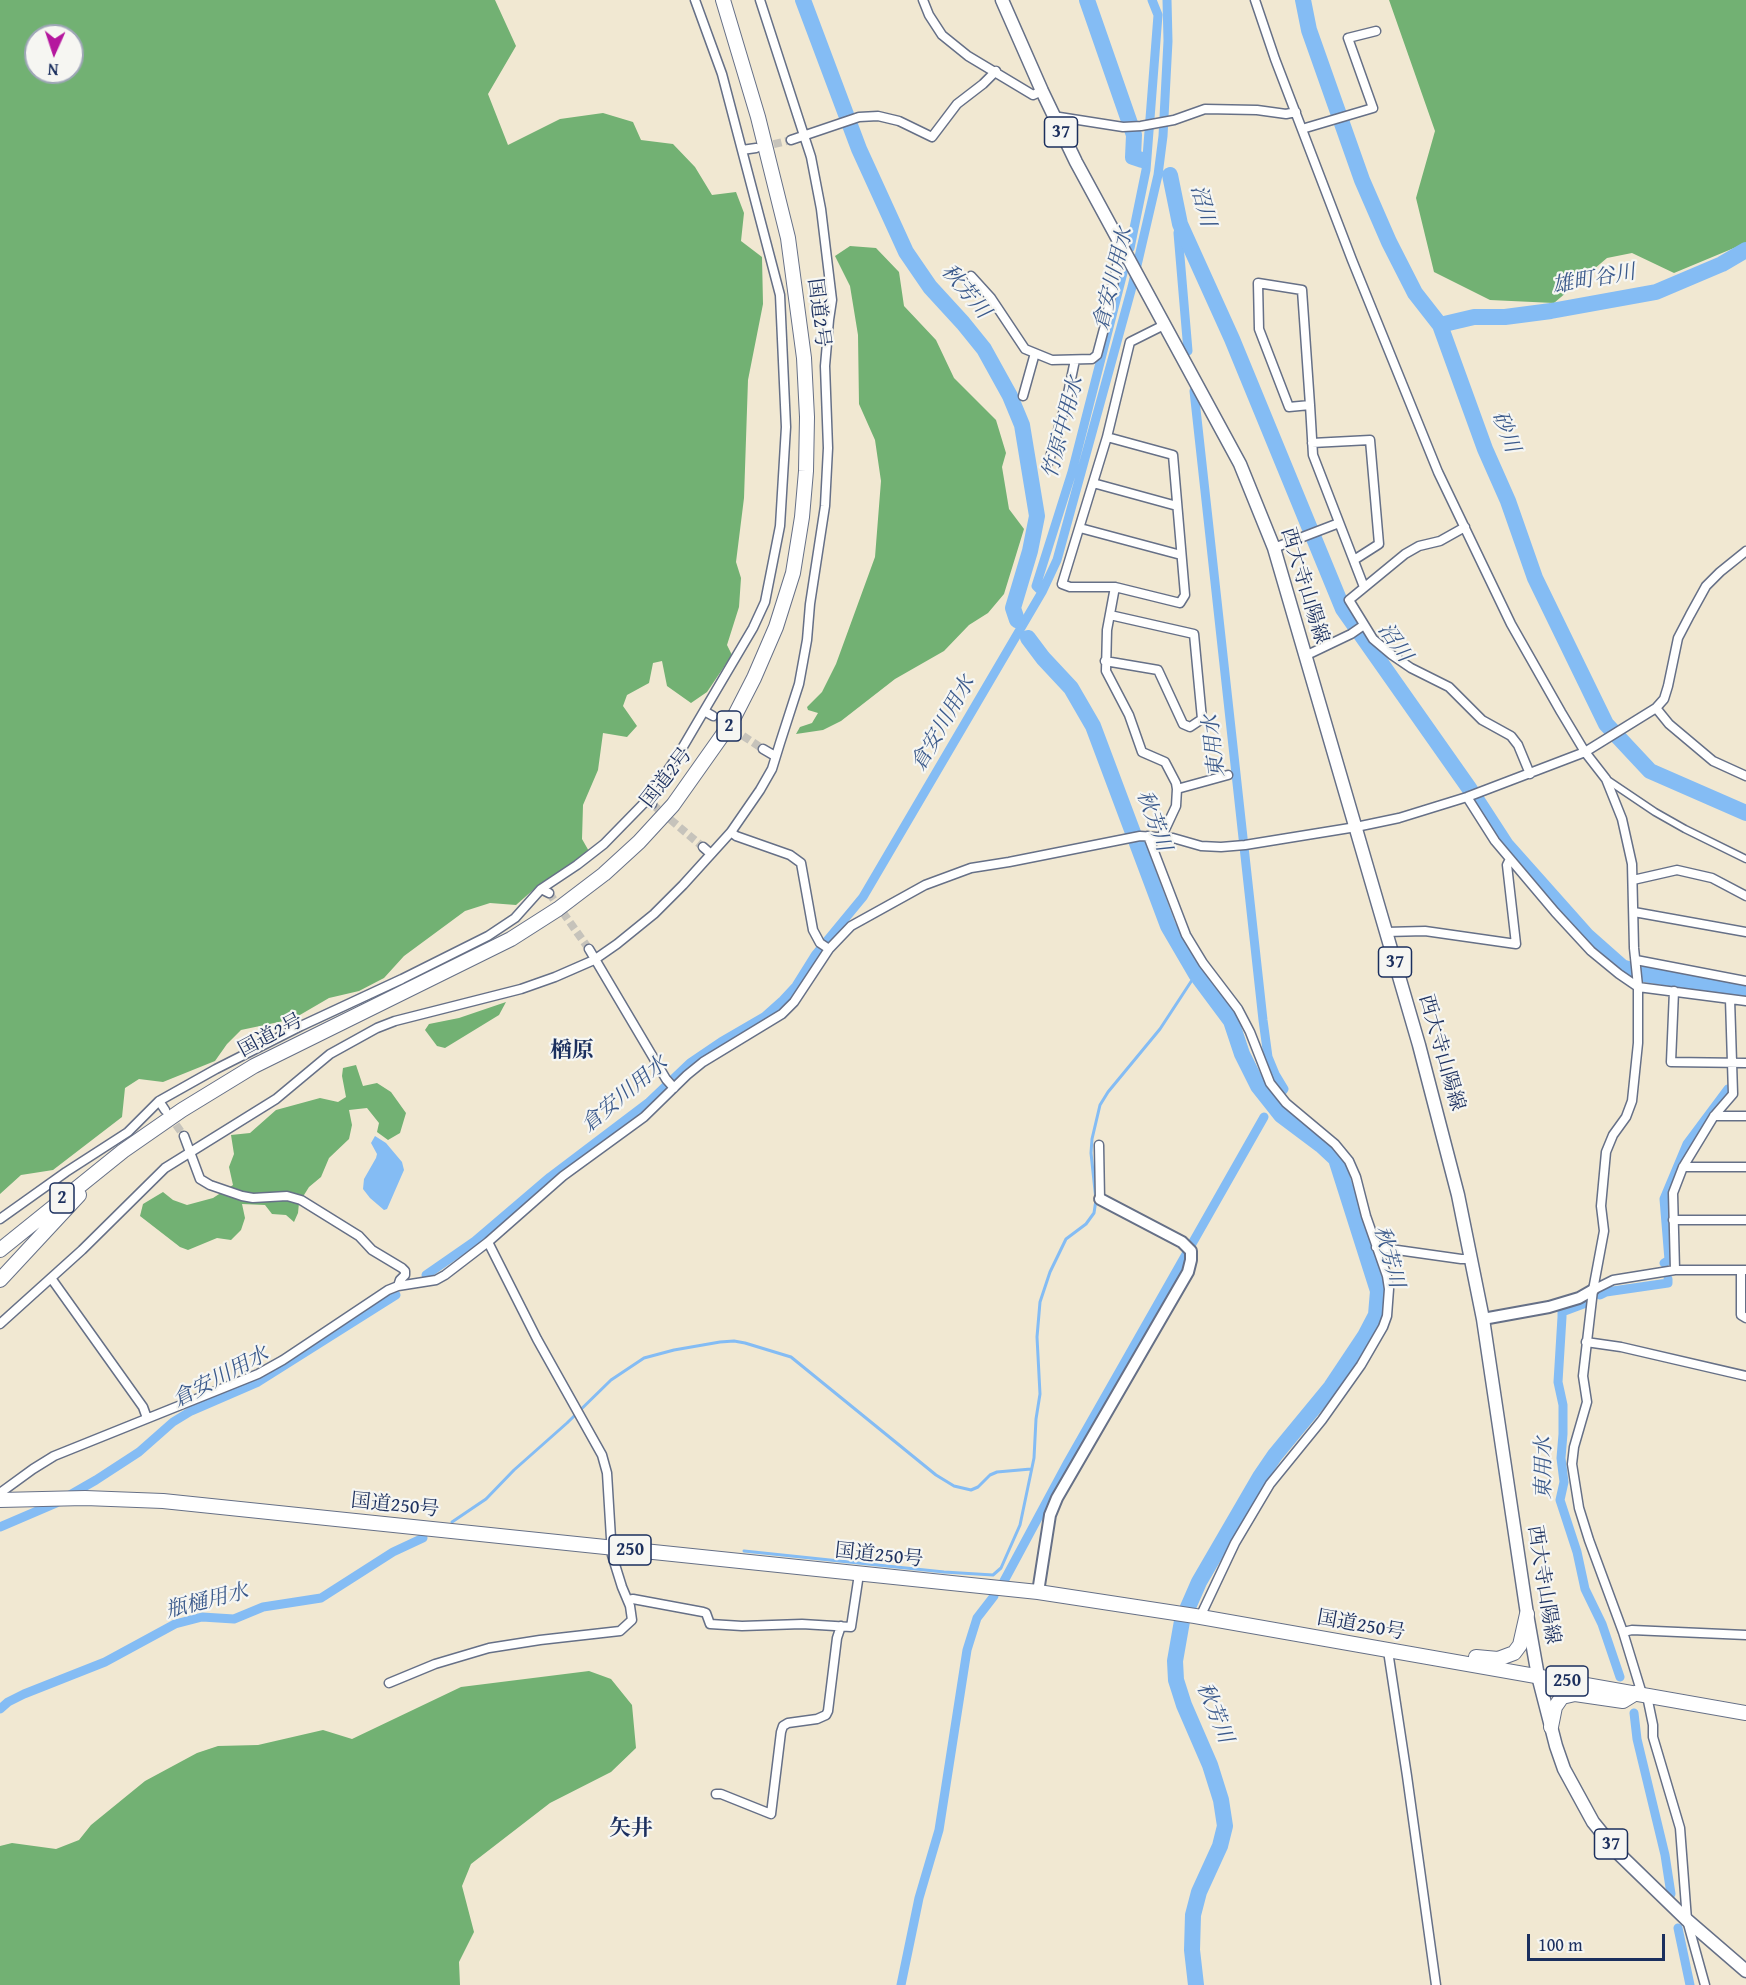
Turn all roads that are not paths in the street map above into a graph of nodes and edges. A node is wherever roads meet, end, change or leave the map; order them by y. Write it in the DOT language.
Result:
graph roads {
  1 [pos="695,0"];
  2 [pos="723,0"];
  3 [pos="760,0"];
  4 [pos="923,0"];
  5 [pos="1002,0"];
  6 [pos="1255,0"];
  7 [pos="1376,31"];
  8 [pos="996,71"];
  9 [pos="1042,91"];
  10 [pos="1296,112"];
  11 [pos="1053,116"];
  12 [pos="1302,129"];
  13 [pos="804,136"];
  14 [pos="791,140"];
  15 [pos="756,148"];
  16 [pos="742,150"];
  17 [pos="1127,256"];
  18 [pos="971,276"];
  19 [pos="1164,326"];
  20 [pos="1035,353"];
  21 [pos="1075,360"];
  22 [pos="1023,396"];
  23 [pos="1310,405"];
  24 [pos="1107,437"];
  25 [pos="1312,443"];
  26 [pos="1048,464"];
  27 [pos="1093,483"];
  28 [pos="1177,506"];
  29 [pos="1339,522"];
  30 [pos="1465,527"];
  31 [pos="1080,528"];
  32 [pos="1274,548"];
  33 [pos="1746,552"];
  34 [pos="1181,555"];
  35 [pos="1354,560"];
  36 [pos="1115,587"];
  37 [pos="1364,587"];
  38 [pos="1110,615"];
  39 [pos="1364,625"];
  40 [pos="1305,656"];
  41 [pos="1105,661"];
  42 [pos="1652,710"];
  43 [pos="704,711"];
  44 [pos="713,716"];
  45 [pos="763,749"];
  46 [pos="1588,750"];
  47 [pos="775,756"];
  48 [pos="1530,774"];
  49 [pos="1228,775"];
  50 [pos="1746,776"];
  51 [pos="1606,779"];
  52 [pos="1177,789"];
  53 [pos="1467,797"];
  54 [pos="1356,827"];
  55 [pos="731,832"];
  56 [pos="1144,836"];
  57 [pos="1162,836"];
  58 [pos="703,847"];
  59 [pos="711,854"];
  60 [pos="1510,859"];
  61 [pos="1746,859"];
  62 [pos="1633,880"];
  63 [pos="1746,896"];
  64 [pos="1634,912"];
  65 [pos="1386,932"];
  66 [pos="1746,932"];
  67 [pos="826,947"];
  68 [pos="589,949"];
  69 [pos="594,960"];
  70 [pos="1636,961"];
  71 [pos="1746,981"];
  72 [pos="1638,986"];
  73 [pos="1674,991"];
  74 [pos="1731,999"];
  75 [pos="1746,1001"];
  76 [pos="1732,1063"];
  77 [pos="1746,1063"];
  78 [pos="670,1085"];
  79 [pos="159,1101"];
  80 [pos="165,1110"];
  81 [pos="1714,1116"];
  82 [pos="1746,1116"];
  83 [pos="184,1136"];
  84 [pos="1099,1145"];
  85 [pos="123,1151"];
  86 [pos="191,1151"];
  87 [pos="1683,1167"];
  88 [pos="1746,1167"];
  89 [pos="1100,1199"];
  90 [pos="0,1219"];
  91 [pos="1673,1220"];
  92 [pos="1746,1220"];
  93 [pos="488,1242"];
  94 [pos="1376,1247"];
  95 [pos="1,1248"];
  96 [pos="1471,1259"];
  97 [pos="1675,1270"];
  98 [pos="1744,1270"];
  99 [pos="51,1278"];
  100 [pos="0,1280"];
  101 [pos="398,1286"];
  102 [pos="1593,1290"];
  103 [pos="1746,1318"];
  104 [pos="1483,1319"];
  105 [pos="0,1324"];
  106 [pos="1586,1342"];
  107 [pos="1746,1376"];
  108 [pos="147,1418"];
  109 [pos="0,1493"];
  110 [pos="0,1500"];
  111 [pos="612,1548"];
  112 [pos="859,1574"];
  113 [pos="1038,1592"];
  114 [pos="628,1600"];
  115 [pos="1527,1614"];
  116 [pos="1198,1616"];
  117 [pos="841,1626"];
  118 [pos="1623,1632"];
  119 [pos="1746,1635"];
  120 [pos="1388,1651"];
  121 [pos="1418,1656"];
  122 [pos="1538,1676"];
  123 [pos="389,1683"];
  124 [pos="1642,1694"];
  125 [pos="1746,1713"];
  126 [pos="1551,1727"];
  127 [pos="716,1794"];
  128 [pos="1687,1920"];
  129 [pos="1746,1971"];
  130 [pos="1436,1985"];
  131 [pos="1705,1985"];
  1 -- 16 [label="street"];
  2 -- 85 [label="highway, 国道2号 / 2"];
  3 -- 13 [label="street"];
  4 -- 8 [label="street"];
  5 -- 9 [label="main road, 西大寺山陽線 / 37"];
  6 -- 10 [label="street"];
  7 -- 12 [label="street"];
  8 -- 9 [label="street"];
  8 -- 13 [label="street"];
  9 -- 11 [label="main road, 西大寺山陽線 / 37"];
  10 -- 11 [label="street"];
  10 -- 12 [label="street"];
  11 -- 17 [label="main road, 西大寺山陽線 / 37"];
  12 -- 30 [label="street"];
  13 -- 14 [label="street"];
  13 -- 47 [label="street"];
  15 -- 16 [label="street"];
  16 -- 43 [label="street"];
  17 -- 19 [label="main road, 西大寺山陽線 / 37"];
  17 -- 21 [label="street"];
  18 -- 20 [label="street"];
  19 -- 24 [label="street"];
  19 -- 32 [label="main road, 西大寺山陽線 / 37"];
  20 -- 21 [label="street"];
  20 -- 22 [label="street"];
  21 -- 26 [label="street"];
  23 -- 23 [label="street"];
  23 -- 25 [label="street"];
  24 -- 27 [label="street"];
  24 -- 28 [label="street"];
  25 -- 29 [label="street"];
  25 -- 35 [label="street"];
  27 -- 28 [label="street"];
  27 -- 31 [label="street"];
  28 -- 34 [label="street"];
  29 -- 32 [label="street"];
  29 -- 35 [label="street"];
  30 -- 37 [label="street"];
  30 -- 46 [label="street"];
  31 -- 34 [label="street"];
  31 -- 36 [label="street"];
  32 -- 40 [label="main road, 西大寺山陽線 / 37"];
  33 -- 42 [label="street"];
  34 -- 36 [label="street"];
  35 -- 37 [label="street"];
  36 -- 38 [label="street"];
  37 -- 39 [label="street"];
  38 -- 41 [label="street"];
  38 -- 41 [label="street"];
  39 -- 40 [label="street"];
  39 -- 48 [label="street"];
  40 -- 54 [label="main road, 西大寺山陽線 / 37"];
  41 -- 52 [label="street"];
  42 -- 46 [label="street"];
  42 -- 50 [label="street"];
  43 -- 44 [label="street"];
  43 -- 79 [label="street"];
  45 -- 47 [label="street"];
  46 -- 48 [label="street"];
  46 -- 51 [label="street"];
  47 -- 55 [label="street"];
  48 -- 53 [label="street"];
  49 -- 52 [label="street"];
  51 -- 61 [label="street"];
  51 -- 62 [label="street"];
  52 -- 57 [label="street"];
  53 -- 54 [label="street"];
  53 -- 60 [label="street"];
  54 -- 57 [label="street"];
  54 -- 65 [label="main road, 西大寺山陽線 / 37"];
  55 -- 59 [label="street"];
  55 -- 67 [label="street"];
  56 -- 57 [label="street"];
  56 -- 67 [label="street"];
  56 -- 94 [label="street"];
  58 -- 59 [label="street"];
  59 -- 69 [label="street"];
  60 -- 65 [label="street"];
  60 -- 72 [label="street"];
  62 -- 63 [label="street"];
  62 -- 64 [label="street"];
  64 -- 66 [label="street"];
  64 -- 70 [label="street"];
  65 -- 96 [label="main road, 西大寺山陽線 / 37"];
  67 -- 78 [label="street"];
  68 -- 69 [label="street"];
  69 -- 78 [label="street"];
  69 -- 86 [label="street"];
  70 -- 71 [label="street"];
  70 -- 72 [label="street"];
  72 -- 73 [label="street"];
  72 -- 102 [label="street"];
  73 -- 74 [label="street"];
  73 -- 76 [label="street"];
  74 -- 75 [label="street"];
  74 -- 76 [label="street"];
  76 -- 77 [label="street"];
  76 -- 81 [label="street"];
  78 -- 93 [label="street"];
  79 -- 80 [label="street"];
  79 -- 90 [label="street"];
  81 -- 82 [label="street"];
  81 -- 87 [label="street"];
  83 -- 86 [label="street"];
  84 -- 89 [label="street"];
  85 -- 95 [label="highway, 国道2号 / 2"];
  85 -- 100 [label="highway"];
  86 -- 99 [label="street"];
  86 -- 101 [label="street"];
  87 -- 88 [label="street"];
  87 -- 91 [label="street"];
  89 -- 113 [label="street"];
  91 -- 92 [label="street"];
  91 -- 97 [label="street"];
  93 -- 101 [label="street"];
  93 -- 111 [label="street"];
  94 -- 96 [label="street"];
  94 -- 116 [label="street"];
  96 -- 104 [label="main road, 西大寺山陽線 / 37"];
  97 -- 98 [label="street"];
  97 -- 102 [label="street"];
  98 -- 103 [label="street"];
  99 -- 105 [label="street"];
  99 -- 108 [label="street"];
  101 -- 108 [label="street"];
  102 -- 104 [label="street"];
  102 -- 106 [label="street"];
  104 -- 115 [label="main road, 西大寺山陽線 / 37"];
  106 -- 107 [label="street"];
  106 -- 118 [label="street"];
  108 -- 109 [label="street"];
  110 -- 111 [label="highway, 国道250号 / 250"];
  111 -- 112 [label="highway, 国道250号 / 250"];
  111 -- 114 [label="street"];
  112 -- 113 [label="highway, 国道250号 / 250"];
  112 -- 117 [label="street"];
  113 -- 116 [label="highway, 国道250号 / 250"];
  114 -- 117 [label="street"];
  114 -- 123 [label="street"];
  115 -- 121 [label="highway, 250"];
  115 -- 122 [label="main road, 西大寺山陽線 / 37"];
  116 -- 120 [label="highway, 国道250号 / 250"];
  117 -- 127 [label="street"];
  118 -- 119 [label="street"];
  118 -- 124 [label="street"];
  120 -- 121 [label="highway, 国道250号 / 250"];
  120 -- 130 [label="street"];
  121 -- 122 [label="highway, 国道250号 / 250"];
  122 -- 124 [label="highway, 国道250号 / 250"];
  122 -- 126 [label="main road, 西大寺山陽線 / 37"];
  124 -- 125 [label="highway, 国道250号 / 250"];
  124 -- 126 [label="highway, 250"];
  124 -- 128 [label="street"];
  126 -- 128 [label="main road, 西大寺山陽線 / 37"];
  128 -- 129 [label="main road, 西大寺山陽線 / 37"];
  128 -- 131 [label="street"];
}
